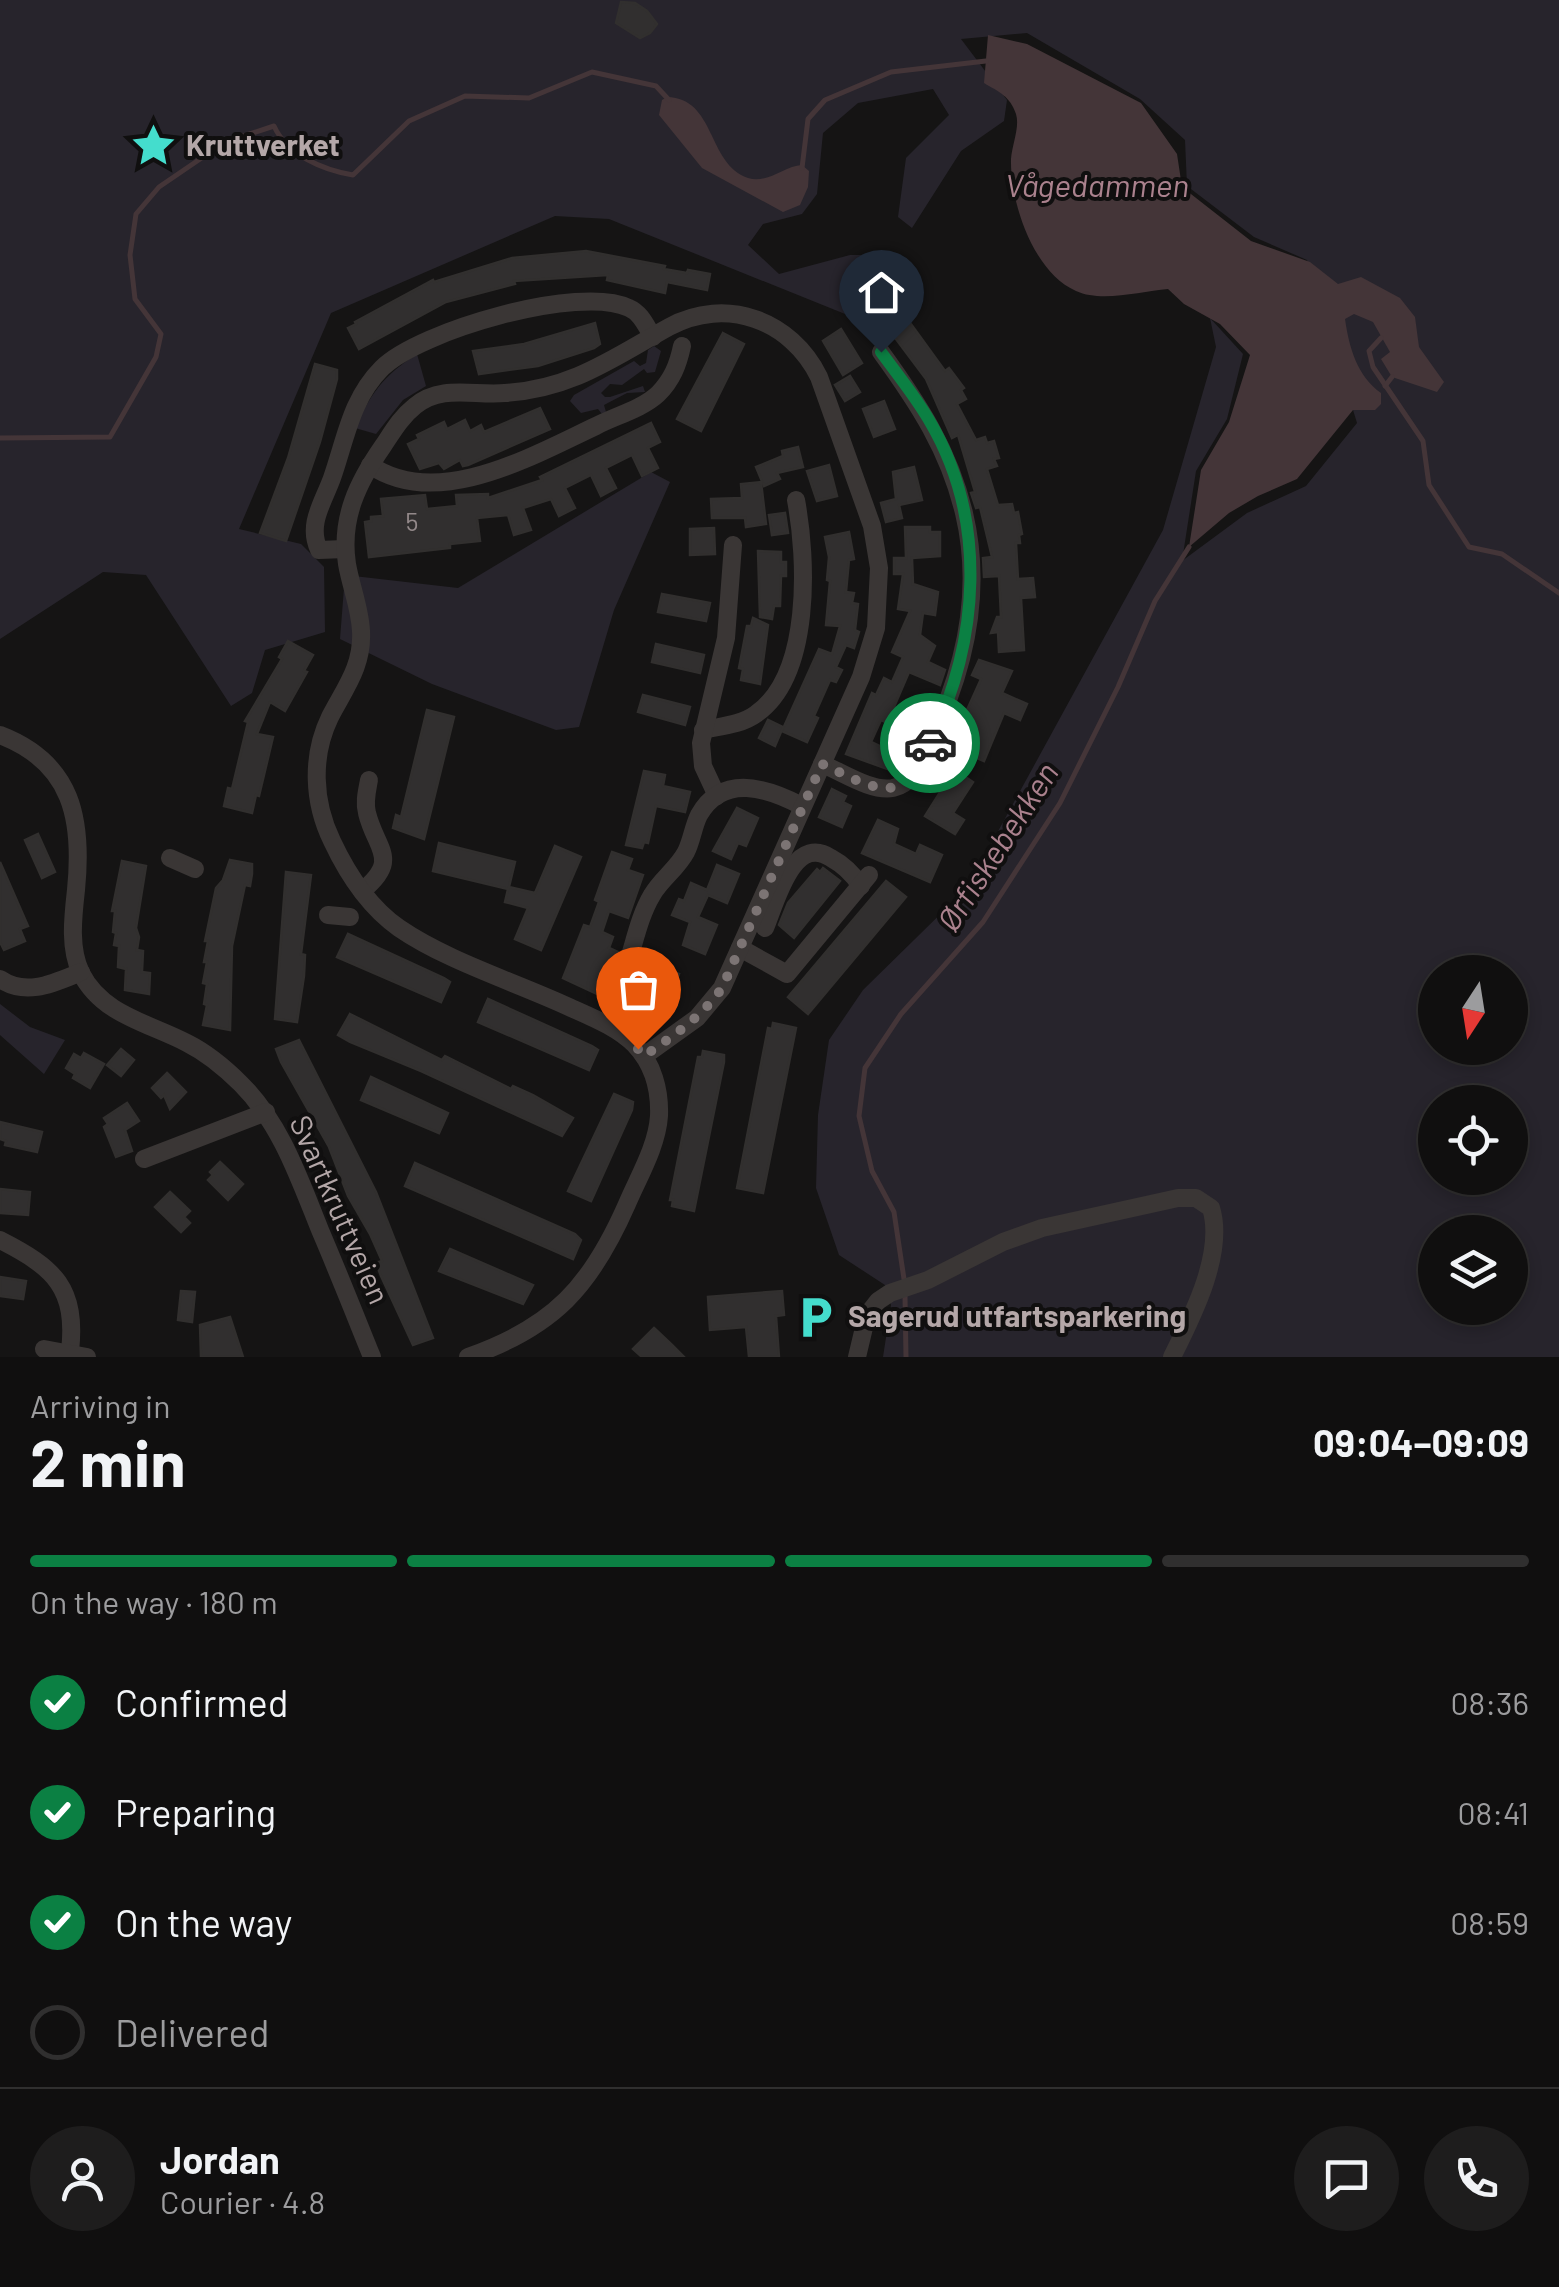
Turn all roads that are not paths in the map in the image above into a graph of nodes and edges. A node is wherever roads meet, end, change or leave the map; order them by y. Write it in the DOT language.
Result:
graph roads {
  1 [pos="652,337"];
  2 [pos="682,346"];
  3 [pos="881,352"];
  4 [pos="370,465"];
  5 [pos="796,500"];
  6 [pos="733,545"];
  7 [pos="346,549"];
  8 [pos="704,730"];
  9 [pos="0,735"];
  10 [pos="822,764"];
  11 [pos="369,780"];
  12 [pos="718,796"];
  13 [pos="802,806"];
  14 [pos="170,858"];
  15 [pos="195,868"];
  16 [pos="362,891"];
  17 [pos="328,916"];
  18 [pos="350,917"];
  19 [pos="766,928"];
  20 [pos="740,948"];
  21 [pos="628,962"];
  22 [pos="80,972"];
  23 [pos="0,979"];
  24 [pos="644,1056"];
  25 [pos="266,1112"];
  26 [pos="144,1159"];
  27 [pos="0,1240"];
  28 [pos="44,1349"];
  29 [pos="79,1354"];
  30 [pos="372,1357"];
  31 [pos="468,1357"];
  32 [pos="857,1357"];
  33 [pos="1172,1357"];
  1 -- 4 [label="street"];
  1 -- 7 [label="street"];
  1 -- 10 [label="street"];
  2 -- 4 [label="street"];
  3 -- 10 [label="street"];
  4 -- 7 [label="street"];
  5 -- 8 [label="street"];
  6 -- 8 [label="street"];
  7 -- 16 [label="street"];
  8 -- 12 [label="street"];
  9 -- 22 [label="street"];
  10 -- 13 [label="street"];
  11 -- 16 [label="street"];
  12 -- 13 [label="street"];
  12 -- 21 [label="street"];
  13 -- 20 [label="street"];
  14 -- 15 [label="street"];
  16 -- 24 [label="street"];
  17 -- 18 [label="street"];
  19 -- 20 [label="street"];
  20 -- 24 [label="street"];
  22 -- 23 [label="street"];
  22 -- 25 [label="street, Svartkruttveien"];
  24 -- 31 [label="street"];
  25 -- 26 [label="street"];
  25 -- 30 [label="street, Svartkruttveien"];
  27 -- 29 [label="street"];
  28 -- 29 [label="street"];
  32 -- 33 [label="street"];
}
